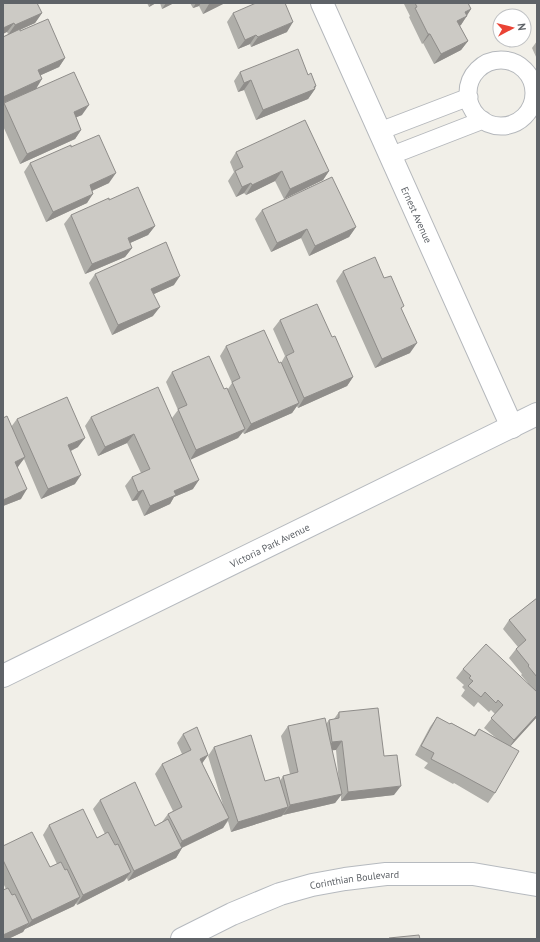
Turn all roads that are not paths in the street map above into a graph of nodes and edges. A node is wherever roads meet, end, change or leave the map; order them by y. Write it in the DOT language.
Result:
graph roads {
  1 [pos="322,3"];
  2 [pos="468,97"];
  3 [pos="483,120"];
  4 [pos="380,131"];
  5 [pos="390,156"];
  6 [pos="537,414"];
  7 [pos="512,427"];
  8 [pos="3,676"];
  9 [pos="537,885"];
  10 [pos="182,939"];
  1 -- 4 [label="street, Ernest Avenue"];
  2 -- 3 [label="lane"];
  2 -- 3 [label="lane"];
  2 -- 4 [label="lane"];
  3 -- 5 [label="lane"];
  4 -- 5 [label="street, Ernest Avenue"];
  5 -- 7 [label="street, Ernest Avenue"];
  6 -- 7 [label="street, Victoria Park Avenue"];
  7 -- 8 [label="street, Victoria Park Avenue"];
  9 -- 10 [label="street, Corinthian Boulevard"];
}
